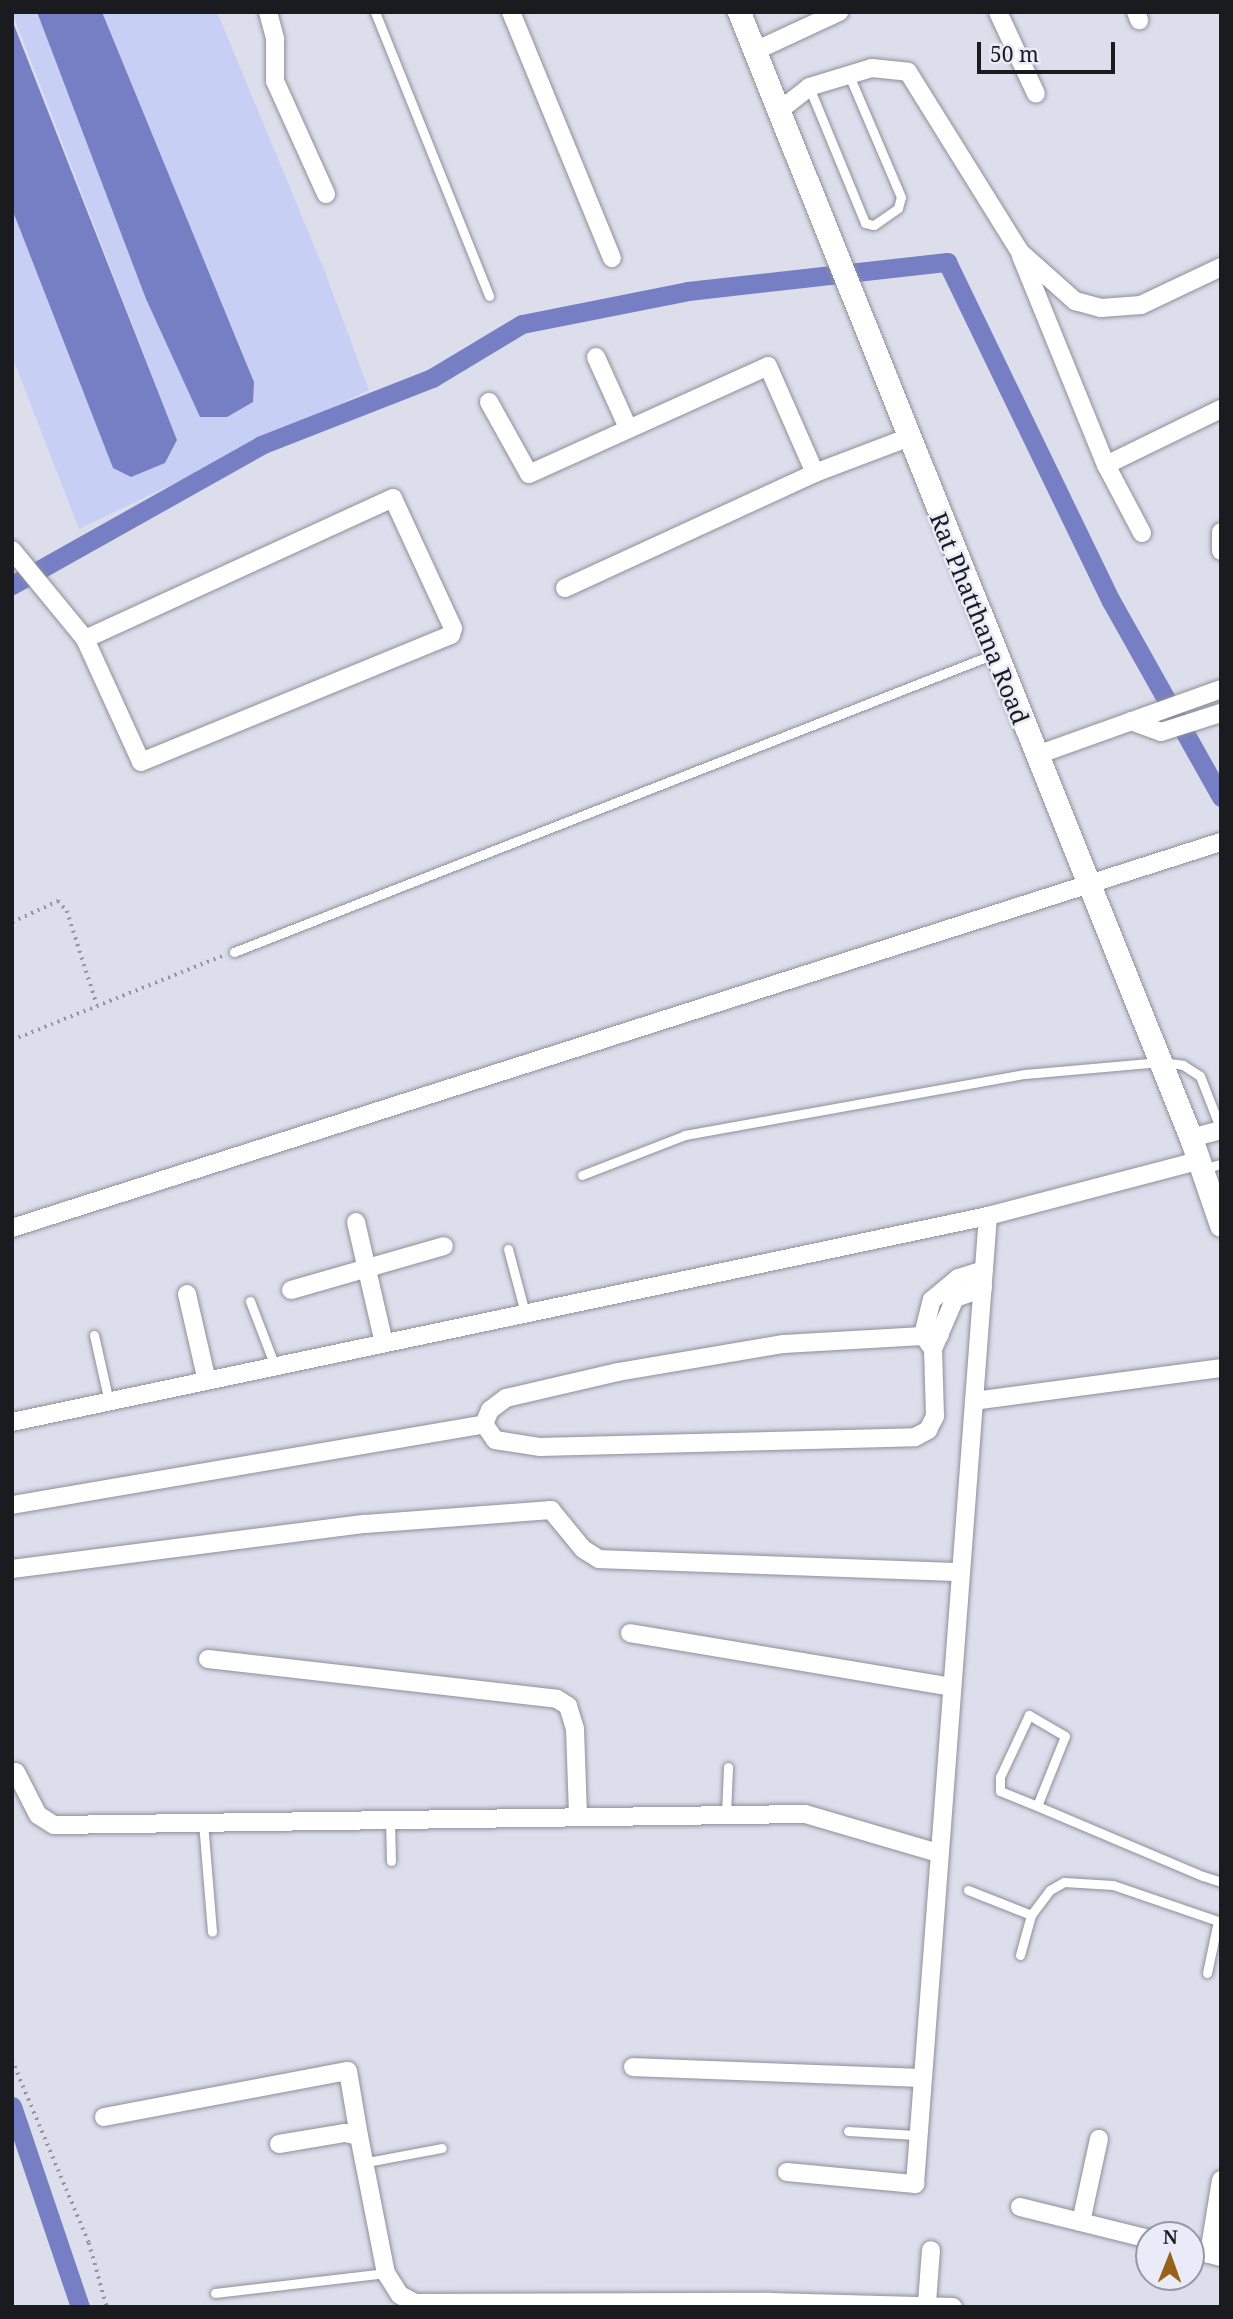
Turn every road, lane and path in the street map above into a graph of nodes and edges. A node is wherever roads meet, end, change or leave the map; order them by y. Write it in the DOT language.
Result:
graph roads {
  1 [pos="268,12"];
  2 [pos="375,12"];
  3 [pos="511,12"];
  4 [pos="739,12"];
  5 [pos="839,12"];
  6 [pos="998,12"];
  7 [pos="755,51"];
  8 [pos="849,75"];
  9 [pos="809,88"];
  10 [pos="1036,94"];
  11 [pos="780,110"];
  12 [pos="326,194"];
  13 [pos="1020,253"];
  14 [pos="612,258"];
  15 [pos="1221,267"];
  16 [pos="489,296"];
  17 [pos="596,357"];
  18 [pos="489,402"];
  19 [pos="1221,409"];
  20 [pos="628,428"];
  21 [pos="907,438"];
  22 [pos="1106,465"];
  23 [pos="815,473"];
  24 [pos="1221,531"];
  25 [pos="1142,533"];
  26 [pos="1221,551"];
  27 [pos="17,554"];
  28 [pos="565,588"];
  29 [pos="85,639"];
  30 [pos="993,653"];
  31 [pos="1221,689"];
  32 [pos="1215,714"];
  33 [pos="1138,719"];
  34 [pos="1037,755"];
  35 [pos="1221,842"];
  36 [pos="1087,882"];
  37 [pos="12,922"];
  38 [pos="234,952"];
  39 [pos="97,1006"];
  40 [pos="12,1040"];
  41 [pos="1160,1062"];
  42 [pos="1221,1130"];
  43 [pos="1191,1138"];
  44 [pos="1206,1165"];
  45 [pos="582,1175"];
  46 [pos="989,1216"];
  47 [pos="356,1222"];
  48 [pos="1221,1225"];
  49 [pos="12,1228"];
  50 [pos="444,1246"];
  51 [pos="508,1249"];
  52 [pos="367,1270"];
  53 [pos="984,1279"];
  54 [pos="291,1290"];
  55 [pos="187,1294"];
  56 [pos="250,1301"];
  57 [pos="525,1313"];
  58 [pos="94,1335"];
  59 [pos="932,1339"];
  60 [pos="384,1343"];
  61 [pos="275,1366"];
  62 [pos="1221,1368"];
  63 [pos="207,1381"];
  64 [pos="974,1401"];
  65 [pos="108,1402"];
  66 [pos="12,1422"];
  67 [pos="484,1424"];
  68 [pos="12,1505"];
  69 [pos="12,1569"];
  70 [pos="960,1572"];
  71 [pos="630,1633"];
  72 [pos="208,1659"];
  73 [pos="951,1687"];
  74 [pos="728,1767"];
  75 [pos="16,1772"];
  76 [pos="1037,1806"];
  77 [pos="726,1814"];
  78 [pos="578,1815"];
  79 [pos="390,1818"];
  80 [pos="203,1822"];
  81 [pos="938,1853"];
  82 [pos="391,1861"];
  83 [pos="1221,1882"];
  84 [pos="968,1890"];
  85 [pos="1031,1915"];
  86 [pos="1220,1921"];
  87 [pos="212,1932"];
  88 [pos="1020,1955"];
  89 [pos="1207,1972"];
  90 [pos="12,2060"];
  91 [pos="633,2067"];
  92 [pos="920,2078"];
  93 [pos="104,2117"];
  94 [pos="848,2131"];
  95 [pos="915,2135"];
  96 [pos="359,2136"];
  97 [pos="1098,2139"];
  98 [pos="279,2144"];
  99 [pos="442,2148"];
  100 [pos="367,2162"];
  101 [pos="787,2172"];
  102 [pos="1221,2180"];
  103 [pos="1020,2207"];
  104 [pos="1081,2222"];
  105 [pos="1135,2236"];
  106 [pos="931,2250"];
  107 [pos="1207,2253"];
  108 [pos="386,2273"];
  109 [pos="215,2293"];
  110 [pos="927,2303"];
  111 [pos="107,2307"];
  112 [pos="953,2307"];
  1 -- 12 [label="street"];
  2 -- 16 [label="lane"];
  3 -- 14 [label="street"];
  4 -- 7 [label="street, Rat Phatthana Road"];
  5 -- 7 [label="street"];
  6 -- 10 [label="street"];
  7 -- 11 [label="street, Rat Phatthana Road"];
  8 -- 9 [label="street"];
  8 -- 9 [label="lane"];
  8 -- 13 [label="street"];
  9 -- 11 [label="street"];
  11 -- 21 [label="street, Rat Phatthana Road"];
  13 -- 15 [label="street"];
  13 -- 22 [label="street"];
  17 -- 20 [label="street"];
  18 -- 20 [label="street"];
  19 -- 22 [label="street"];
  20 -- 23 [label="street"];
  21 -- 23 [label="street"];
  21 -- 30 [label="street, Rat Phatthana Road"];
  22 -- 25 [label="street"];
  23 -- 28 [label="street"];
  24 -- 26 [label="street"];
  27 -- 29 [label="street"];
  29 -- 29 [label="street"];
  30 -- 34 [label="street, Rat Phatthana Road"];
  30 -- 38 [label="lane"];
  31 -- 33 [label="street"];
  32 -- 33 [label="street"];
  33 -- 34 [label="street"];
  34 -- 36 [label="street, Rat Phatthana Road"];
  35 -- 36 [label="street"];
  36 -- 41 [label="street, Rat Phatthana Road"];
  36 -- 49 [label="street"];
  37 -- 39 [label="path"];
  38 -- 39 [label="path"];
  39 -- 40 [label="path"];
  41 -- 42 [label="lane"];
  41 -- 43 [label="street, Rat Phatthana Road"];
  41 -- 45 [label="lane"];
  42 -- 43 [label="street"];
  43 -- 44 [label="street, Rat Phatthana Road"];
  44 -- 46 [label="street"];
  44 -- 48 [label="street, Rat Phatthana Road"];
  46 -- 53 [label="street"];
  46 -- 57 [label="street"];
  47 -- 52 [label="street"];
  50 -- 52 [label="street"];
  51 -- 57 [label="lane"];
  52 -- 54 [label="street"];
  52 -- 60 [label="street"];
  53 -- 59 [label="street"];
  53 -- 64 [label="street"];
  55 -- 63 [label="street"];
  56 -- 61 [label="lane"];
  57 -- 60 [label="street"];
  58 -- 65 [label="lane"];
  59 -- 67 [label="street"];
  59 -- 67 [label="street"];
  60 -- 61 [label="street"];
  61 -- 63 [label="street"];
  62 -- 64 [label="street"];
  63 -- 65 [label="street"];
  64 -- 70 [label="street"];
  65 -- 66 [label="street"];
  67 -- 68 [label="street"];
  69 -- 70 [label="street"];
  70 -- 73 [label="street"];
  71 -- 73 [label="street"];
  72 -- 78 [label="street"];
  73 -- 81 [label="street"];
  74 -- 77 [label="lane"];
  75 -- 80 [label="street"];
  76 -- 76 [label="lane"];
  76 -- 83 [label="lane"];
  77 -- 78 [label="street"];
  77 -- 81 [label="street"];
  78 -- 79 [label="street"];
  79 -- 80 [label="street"];
  79 -- 82 [label="lane"];
  80 -- 87 [label="lane"];
  81 -- 92 [label="street"];
  84 -- 85 [label="lane"];
  85 -- 86 [label="lane"];
  85 -- 88 [label="lane"];
  86 -- 89 [label="lane"];
  90 -- 111 [label="path"];
  91 -- 92 [label="street"];
  92 -- 95 [label="street"];
  93 -- 96 [label="street"];
  94 -- 95 [label="lane"];
  95 -- 101 [label="street"];
  96 -- 98 [label="street"];
  96 -- 100 [label="street"];
  97 -- 104 [label="street"];
  99 -- 100 [label="lane"];
  100 -- 108 [label="street"];
  102 -- 107 [label="street"];
  103 -- 104 [label="street"];
  104 -- 105 [label="street"];
  106 -- 110 [label="street"];
  108 -- 109 [label="lane"];
  108 -- 110 [label="street"];
  110 -- 112 [label="street"];
}
